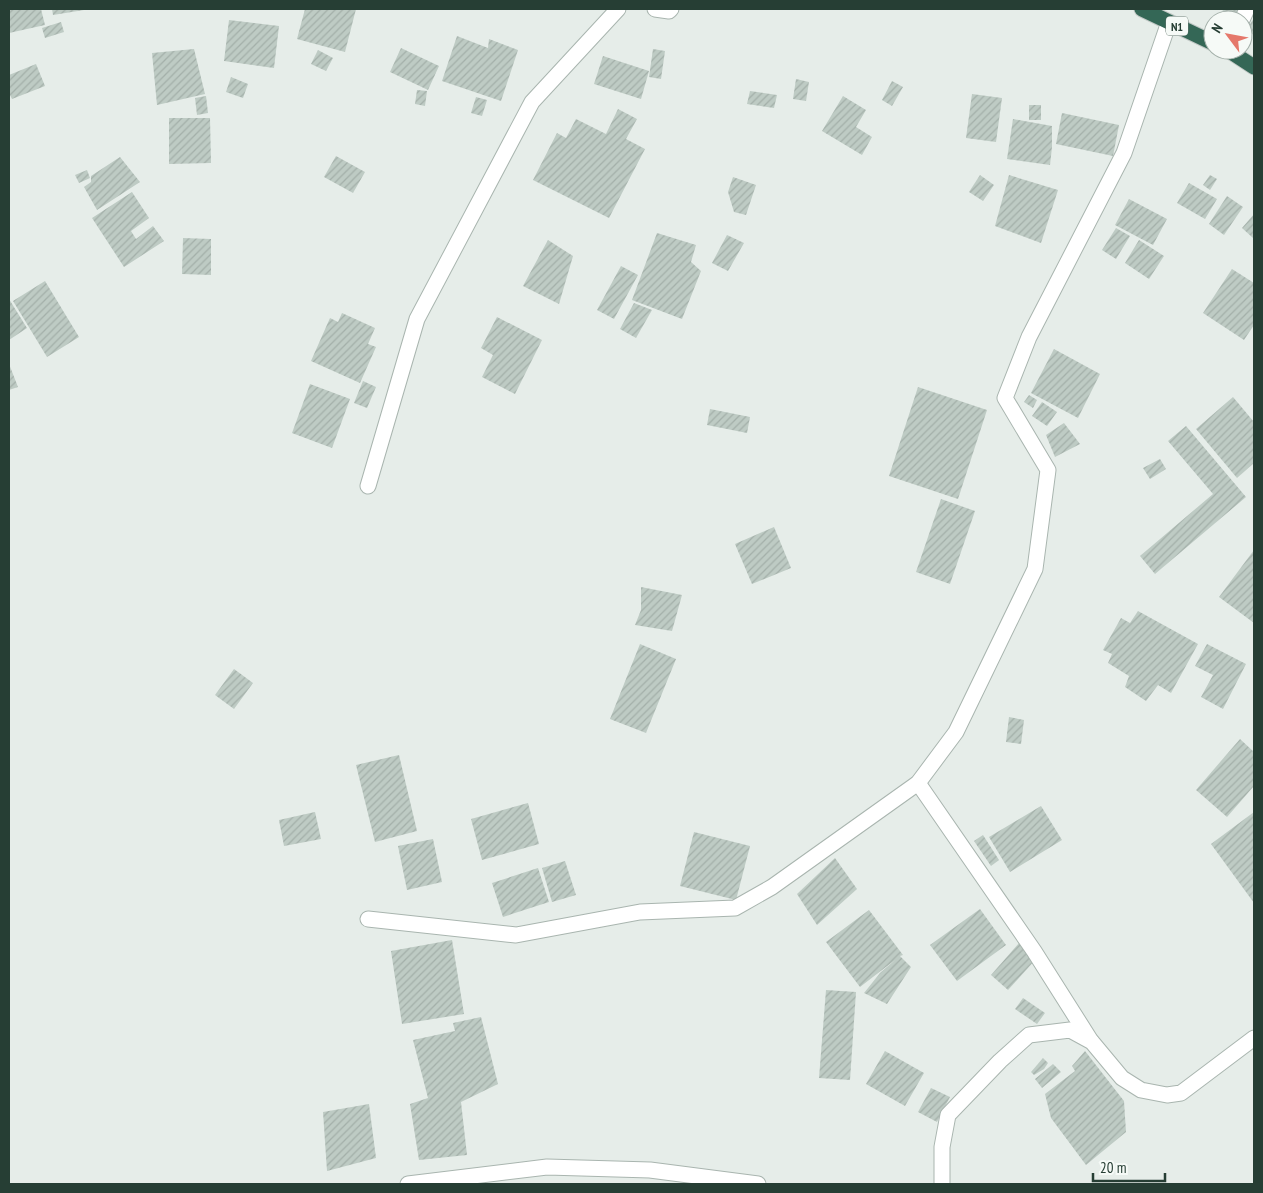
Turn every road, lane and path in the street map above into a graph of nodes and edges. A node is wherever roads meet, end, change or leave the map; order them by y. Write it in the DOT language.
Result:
graph roads {
  1 [pos="618,9"];
  2 [pos="654,9"];
  3 [pos="671,9"];
  4 [pos="1149,10"];
  5 [pos="1169,22"];
  6 [pos="1203,38"];
  7 [pos="1243,60"];
  8 [pos="1254,67"];
  9 [pos="368,486"];
  10 [pos="918,783"];
  11 [pos="368,920"];
  12 [pos="1254,1038"];
  13 [pos="1092,1042"];
  14 [pos="408,1184"];
  15 [pos="758,1184"];
  16 [pos="942,1184"];
  1 -- 9 [label="street"];
  2 -- 3 [label="street"];
  4 -- 5 [label="highway, N1"];
  5 -- 6 [label="highway, N1"];
  5 -- 10 [label="street"];
  7 -- 8 [label="highway"];
  10 -- 11 [label="street"];
  10 -- 13 [label="street"];
  12 -- 13 [label="street"];
  13 -- 16 [label="street"];
  14 -- 15 [label="street"];
}
